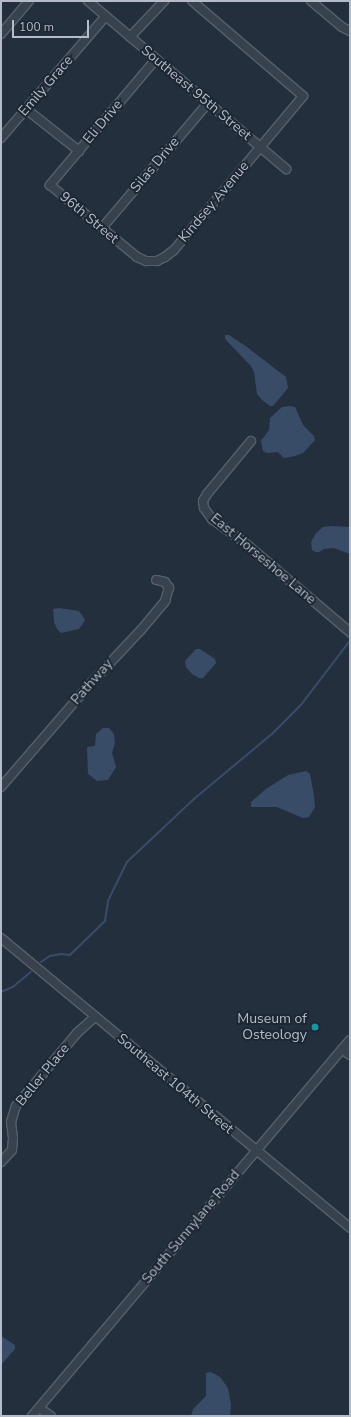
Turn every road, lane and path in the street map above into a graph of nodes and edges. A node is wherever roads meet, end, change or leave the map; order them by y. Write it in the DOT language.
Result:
graph roads {
  1 [pos="29,1"];
  2 [pos="88,1"];
  3 [pos="164,1"];
  4 [pos="192,1"];
  5 [pos="311,1"];
  6 [pos="106,16"];
  7 [pos="350,31"];
  8 [pos="1,34"];
  9 [pos="130,37"];
  10 [pos="156,59"];
  11 [pos="208,103"];
  12 [pos="26,109"];
  13 [pos="1,138"];
  14 [pos="260,147"];
  15 [pos="79,151"];
  16 [pos="286,169"];
  17 [pos="50,185"];
  18 [pos="102,228"];
  19 [pos="128,250"];
  20 [pos="251,441"];
  21 [pos="156,580"];
  22 [pos="350,632"];
  23 [pos="1,787"];
  24 [pos="1,938"];
  25 [pos="95,1017"];
  26 [pos="350,1040"];
  27 [pos="342,1049"];
  28 [pos="350,1055"];
  29 [pos="255,1150"];
  30 [pos="1,1162"];
  31 [pos="350,1228"];
  32 [pos="39,1408"];
  33 [pos="32,1416"];
  34 [pos="51,1416"];
  1 -- 8 [label="street"];
  2 -- 6 [label="street, Southeast 95th Street"];
  3 -- 9 [label="street"];
  4 -- 14 [label="street, Kindsey Avenue"];
  5 -- 7 [label="street"];
  6 -- 9 [label="street, Southeast 95th Street"];
  6 -- 12 [label="street, Emily Grace"];
  9 -- 10 [label="street, Southeast 95th Street"];
  10 -- 11 [label="street, Southeast 95th Street"];
  10 -- 15 [label="street, Eli Drive"];
  11 -- 14 [label="street, Southeast 95th Street"];
  11 -- 18 [label="street, Silas Drive"];
  12 -- 13 [label="street, Emily Grace"];
  12 -- 15 [label="street"];
  14 -- 16 [label="street, Southeast 95th Street"];
  14 -- 19 [label="street, Kindsey Avenue"];
  15 -- 17 [label="street, Eli Drive"];
  17 -- 18 [label="street, 96th Street"];
  18 -- 19 [label="street, 96th Street"];
  20 -- 22 [label="street, East Horseshoe Lane"];
  21 -- 23 [label="street, Pathway"];
  24 -- 25 [label="street, Southeast 104th Street"];
  25 -- 29 [label="street, Southeast 104th Street"];
  25 -- 30 [label="street, Beller Place"];
  26 -- 27 [label="street, South Sunnylane Road"];
  27 -- 28 [label="street"];
  27 -- 29 [label="street, South Sunnylane Road"];
  29 -- 31 [label="street, Southeast 104th Street"];
  29 -- 32 [label="street, South Sunnylane Road"];
  32 -- 33 [label="street, South Sunnylane Road"];
  32 -- 34 [label="street"];
}
